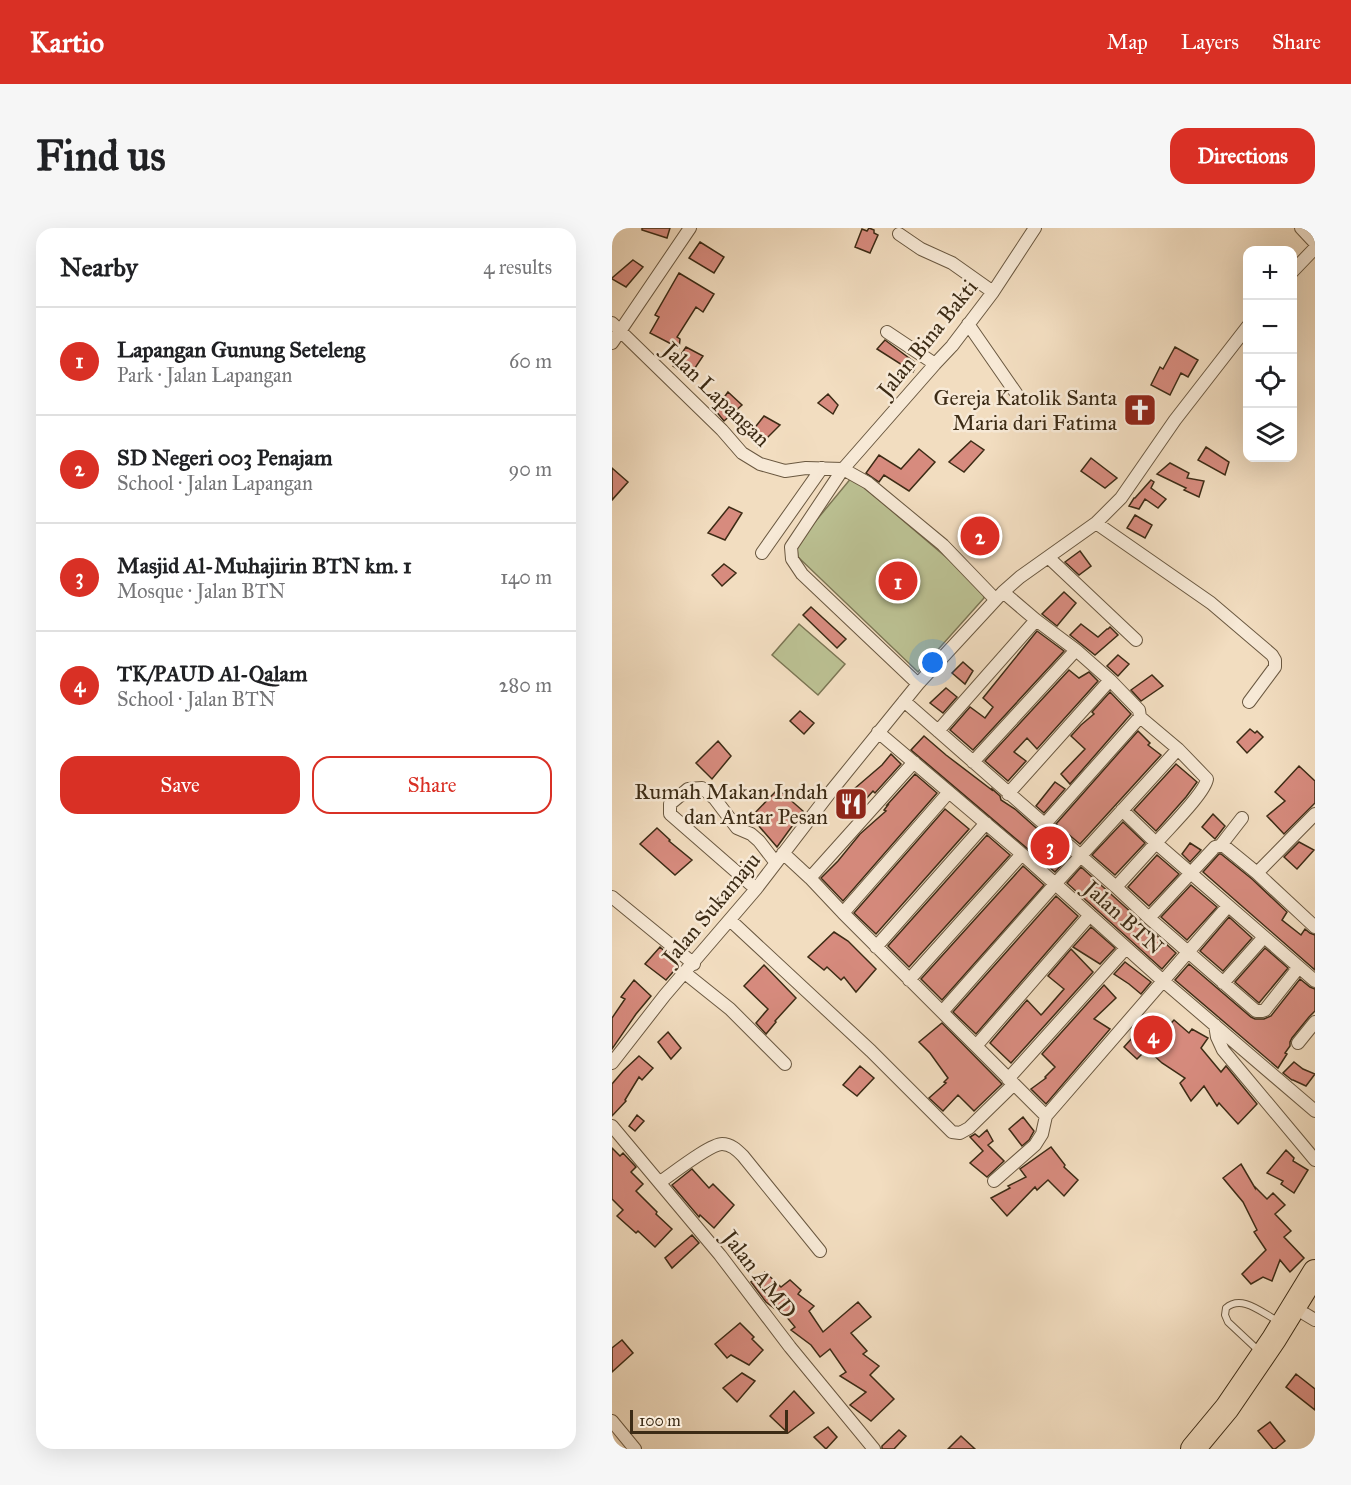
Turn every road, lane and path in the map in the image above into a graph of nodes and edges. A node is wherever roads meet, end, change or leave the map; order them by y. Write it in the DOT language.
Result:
graph roads {
  1 [pos="690,228"];
  2 [pos="1035,228"];
  3 [pos="1301,228"];
  4 [pos="899,234"];
  5 [pos="1315,243"];
  6 [pos="1315,248"];
  7 [pos="1297,268"];
  8 [pos="993,292"];
  9 [pos="968,324"];
  10 [pos="616,327"];
  11 [pos="887,332"];
  12 [pos="1243,332"];
  13 [pos="612,343"];
  14 [pos="935,364"];
  15 [pos="1018,396"];
  16 [pos="822,468"];
  17 [pos="843,469"];
  18 [pos="1096,523"];
  19 [pos="762,553"];
  20 [pos="1048,557"];
  21 [pos="999,595"];
  22 [pos="1036,620"];
  23 [pos="1136,640"];
  24 [pos="1076,650"];
  25 [pos="1110,680"];
  26 [pos="918,684"];
  27 [pos="904,701"];
  28 [pos="1249,702"];
  29 [pos="1140,717"];
  30 [pos="938,731"];
  31 [pos="878,732"];
  32 [pos="1178,749"];
  33 [pos="914,762"];
  34 [pos="973,762"];
  35 [pos="948,792"];
  36 [pos="1008,794"];
  37 [pos="1122,810"];
  38 [pos="1315,814"];
  39 [pos="1242,818"];
  40 [pos="986,823"];
  41 [pos="1044,825"];
  42 [pos="1156,843"];
  43 [pos="1221,845"];
  44 [pos="1022,854"];
  45 [pos="1081,856"];
  46 [pos="780,858"];
  47 [pos="1257,873"];
  48 [pos="1191,874"];
  49 [pos="810,878"];
  50 [pos="1056,884"];
  51 [pos="1116,887"];
  52 [pos="756,889"];
  53 [pos="612,897"];
  54 [pos="1228,906"];
  55 [pos="843,913"];
  56 [pos="1090,915"];
  57 [pos="1149,918"];
  58 [pos="730,920"];
  59 [pos="1315,927"];
  60 [pos="1264,938"];
  61 [pos="876,946"];
  62 [pos="1126,948"];
  63 [pos="1188,952"];
  64 [pos="1299,967"];
  65 [pos="689,968"];
  66 [pos="909,980"];
  67 [pos="1162,980"];
  68 [pos="1315,981"];
  69 [pos="1223,983"];
  70 [pos="942,1012"];
  71 [pos="1315,1022"];
  72 [pos="1215,1025"];
  73 [pos="1298,1043"];
  74 [pos="976,1046"];
  75 [pos="612,1064"];
  76 [pos="785,1064"];
  77 [pos="1011,1082"];
  78 [pos="1315,1111"];
  79 [pos="1046,1116"];
  80 [pos="612,1126"];
  81 [pos="1315,1160"];
  82 [pos="994,1181"];
  83 [pos="660,1182"];
  84 [pos="820,1251"];
  85 [pos="1315,1272"];
  86 [pos="1312,1311"];
  87 [pos="1283,1324"];
  88 [pos="1266,1357"];
  89 [pos="614,1430"];
  90 [pos="635,1449"];
  91 [pos="874,1449"];
  92 [pos="1193,1449"];
  93 [pos="1213,1449"];
  1 -- 10 [label="street"];
  2 -- 8 [label="street, Jalan Bina Bakti"];
  3 -- 5 [label="street"];
  4 -- 8 [label="street"];
  6 -- 7 [label="street"];
  8 -- 9 [label="street, Jalan Bina Bakti"];
  9 -- 14 [label="street, Jalan Bina Bakti"];
  9 -- 15 [label="street"];
  10 -- 13 [label="street"];
  10 -- 16 [label="street, Jalan Lapangan"];
  11 -- 14 [label="street"];
  12 -- 18 [label="street, Jalan Sukamaju"];
  14 -- 17 [label="street, Jalan Bina Bakti"];
  16 -- 17 [label="street, Jalan Lapangan"];
  16 -- 19 [label="street"];
  17 -- 21 [label="street, Jalan Lapangan"];
  17 -- 26 [label="street, Jalan Bina Bakti"];
  18 -- 20 [label="street, Jalan Sukamaju"];
  18 -- 28 [label="street"];
  20 -- 21 [label="street, Jalan Sukamaju"];
  20 -- 23 [label="street"];
  21 -- 22 [label="street, Jalan Lapangan"];
  21 -- 26 [label="street, Jalan Sukamaju"];
  22 -- 24 [label="street, Jalan Lapangan"];
  22 -- 30 [label="street"];
  24 -- 25 [label="street, Jalan Lapangan"];
  24 -- 34 [label="street"];
  25 -- 29 [label="street, Jalan Lapangan"];
  25 -- 36 [label="street"];
  26 -- 27 [label="street, Jalan Sukamaju"];
  27 -- 30 [label="street"];
  27 -- 31 [label="street, Jalan Sukamaju"];
  29 -- 32 [label="street, Jalan Lapangan"];
  29 -- 41 [label="street"];
  30 -- 34 [label="street"];
  31 -- 33 [label="street, Jalan BTN"];
  31 -- 46 [label="street, Jalan Sukamaju"];
  32 -- 37 [label="street"];
  32 -- 42 [label="street, Jalan Lapangan"];
  33 -- 35 [label="street, Jalan BTN"];
  33 -- 49 [label="street"];
  34 -- 36 [label="street"];
  35 -- 40 [label="street, Jalan BTN"];
  35 -- 55 [label="street"];
  36 -- 41 [label="street"];
  37 -- 42 [label="street"];
  37 -- 45 [label="street"];
  38 -- 47 [label="street"];
  39 -- 43 [label="street"];
  40 -- 44 [label="street, Jalan BTN"];
  40 -- 61 [label="street"];
  41 -- 45 [label="street"];
  42 -- 48 [label="street"];
  42 -- 51 [label="street"];
  43 -- 47 [label="street"];
  43 -- 48 [label="street"];
  44 -- 50 [label="street, Jalan BTN"];
  44 -- 66 [label="street"];
  45 -- 50 [label="street"];
  45 -- 51 [label="street"];
  46 -- 49 [label="street"];
  46 -- 52 [label="street, Jalan Sukamaju"];
  46 -- 52 [label="street"];
  47 -- 59 [label="street"];
  48 -- 54 [label="street"];
  48 -- 57 [label="street"];
  49 -- 55 [label="street"];
  50 -- 56 [label="street, Jalan BTN"];
  50 -- 70 [label="street"];
  51 -- 57 [label="street"];
  52 -- 58 [label="street, Jalan Sukamaju"];
  53 -- 65 [label="street"];
  54 -- 60 [label="street"];
  54 -- 63 [label="street"];
  55 -- 61 [label="street"];
  56 -- 62 [label="street, Jalan BTN"];
  56 -- 74 [label="street"];
  57 -- 63 [label="street"];
  58 -- 65 [label="street, Jalan Sukamaju"];
  58 -- 77 [label="street"];
  60 -- 64 [label="street"];
  60 -- 69 [label="street"];
  61 -- 66 [label="street"];
  62 -- 67 [label="street, Jalan BTN"];
  62 -- 77 [label="street"];
  63 -- 67 [label="street"];
  63 -- 69 [label="street"];
  64 -- 68 [label="street"];
  64 -- 69 [label="street"];
  65 -- 75 [label="street, Jalan Sukamaju"];
  65 -- 76 [label="street"];
  66 -- 70 [label="street"];
  67 -- 72 [label="street, Jalan BTN"];
  67 -- 79 [label="street"];
  70 -- 74 [label="street"];
  71 -- 73 [label="street"];
  72 -- 78 [label="street, Jalan BTN"];
  72 -- 81 [label="street"];
  74 -- 77 [label="street"];
  77 -- 79 [label="street"];
  79 -- 82 [label="street"];
  80 -- 83 [label="street, Jalan AMD"];
  83 -- 84 [label="street"];
  83 -- 91 [label="street, Jalan AMD"];
  85 -- 87 [label="highway"];
  86 -- 93 [label="highway"];
  87 -- 88 [label="highway"];
  87 -- 88 [label="lane"];
  88 -- 92 [label="highway"];
  89 -- 90 [label="street"];
}
